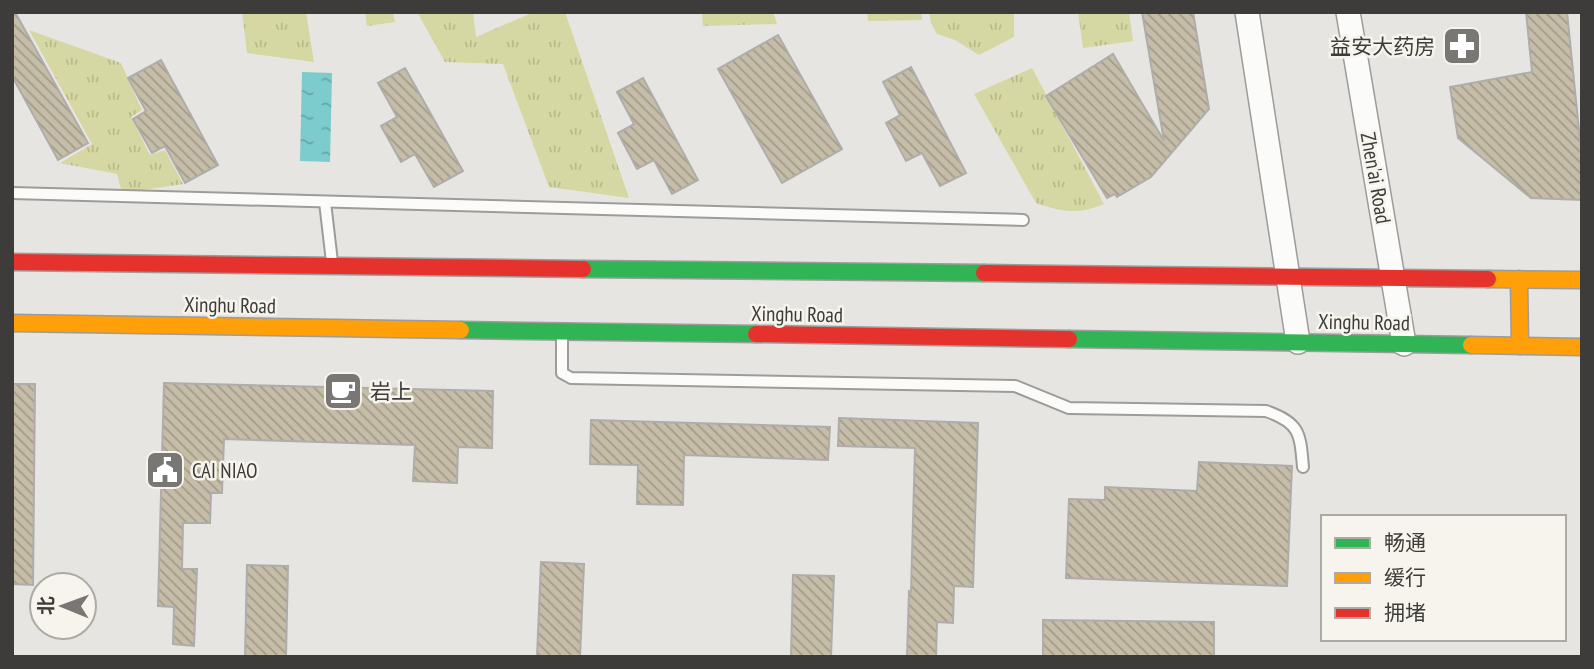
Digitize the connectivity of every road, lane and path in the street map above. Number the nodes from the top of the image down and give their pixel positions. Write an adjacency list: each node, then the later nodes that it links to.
1 (1247, 12): 8 (street)
2 (1348, 12): 9 (street, Zhen'ai Road)
3 (12, 193): 4 (lane)
4 (325, 202): 5 (lane); 7 (lane)
5 (1023, 220)
6 (12, 262): 7 (street, Xinghu Road)
7 (332, 266): 8 (street, Xinghu Road)
8 (1288, 277): 9 (street, Xinghu Road); 14 (street)
9 (1393, 278): 10 (street, Xinghu Road); 15 (street, Zhen'ai Road)
10 (1519, 279): 11 (street, Xinghu Road); 16 (street)
11 (1582, 280)
12 (12, 323): 13 (street, Xinghu Road)
13 (562, 331): 14 (street, Xinghu Road); 18 (lane)
14 (1298, 342): 15 (street, Xinghu Road)
15 (1404, 344): 16 (street, Xinghu Road)
16 (1520, 346): 17 (street, Xinghu Road)
17 (1582, 346)
18 (1303, 467)

